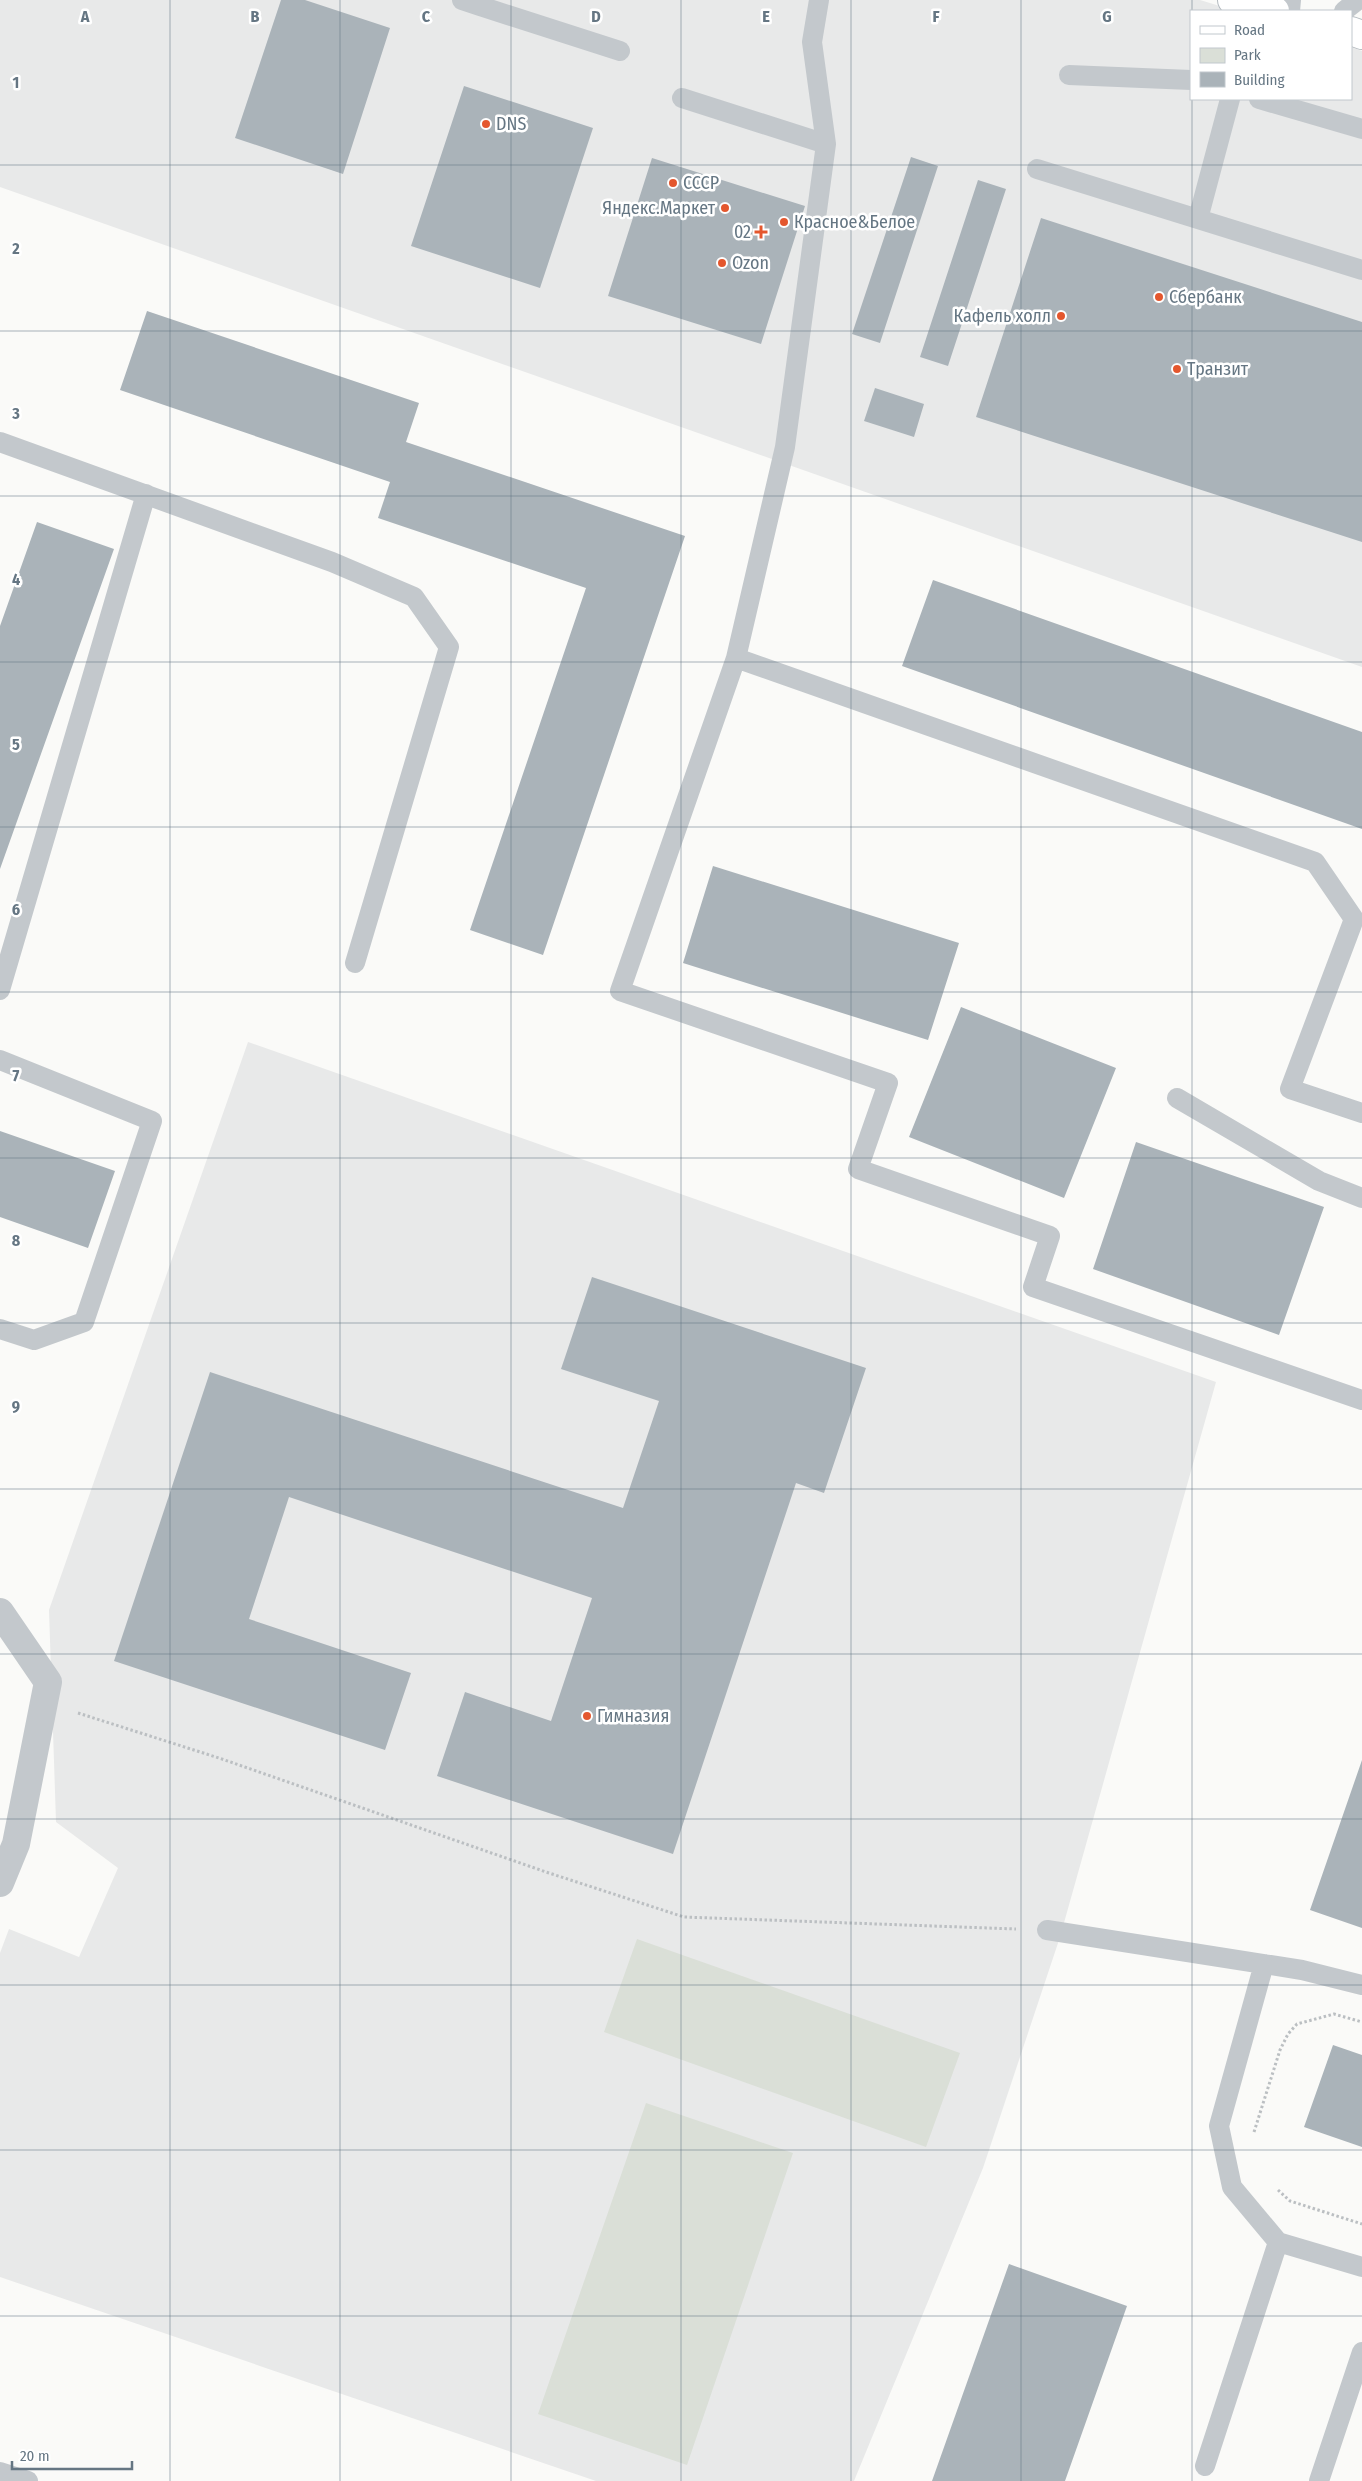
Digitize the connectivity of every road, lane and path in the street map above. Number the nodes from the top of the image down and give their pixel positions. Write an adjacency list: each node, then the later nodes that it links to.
1 (819, 0): 12 (lane)
2 (1358, 0): 4 (lane)
3 (475, 2): 5 (lane)
4 (1345, 10)
5 (620, 51)
6 (1069, 75): 7 (lane)
7 (1190, 80)
8 (682, 98): 12 (lane)
9 (1230, 100): 14 (lane)
10 (1261, 100): 11 (lane)
11 (1362, 129)
12 (826, 144): 18 (lane)
13 (1037, 170): 14 (lane)
14 (1198, 219): 15 (lane)
15 (1362, 270)
16 (0, 442): 17 (lane)
17 (146, 494): 19 (lane); 20 (lane)
18 (736, 658): 23 (lane); 26 (lane)
19 (355, 963)
20 (0, 990)
21 (0, 1060): 25 (lane)
22 (1177, 1098): 24 (lane)
23 (1362, 1113)
24 (1362, 1198)
25 (0, 1329)
26 (1362, 1400)
27 (0, 1612): 28 (street)
28 (44, 1703): 29 (street); 30 (path)
29 (0, 1883)
30 (1047, 1930): 31 (lane)
31 (1264, 1964): 32 (lane); 37 (lane)
32 (1362, 1985)
33 (1362, 2022): 34 (path)
34 (1252, 2137)
35 (1271, 2184): 36 (path)
36 (1362, 2224)
37 (1278, 2242): 38 (lane); 40 (lane)
38 (1362, 2267)
39 (1362, 2352): 43 (lane)
40 (1206, 2466)
41 (0, 2472): 42 (lane)
42 (28, 2481)
43 (1319, 2481)

